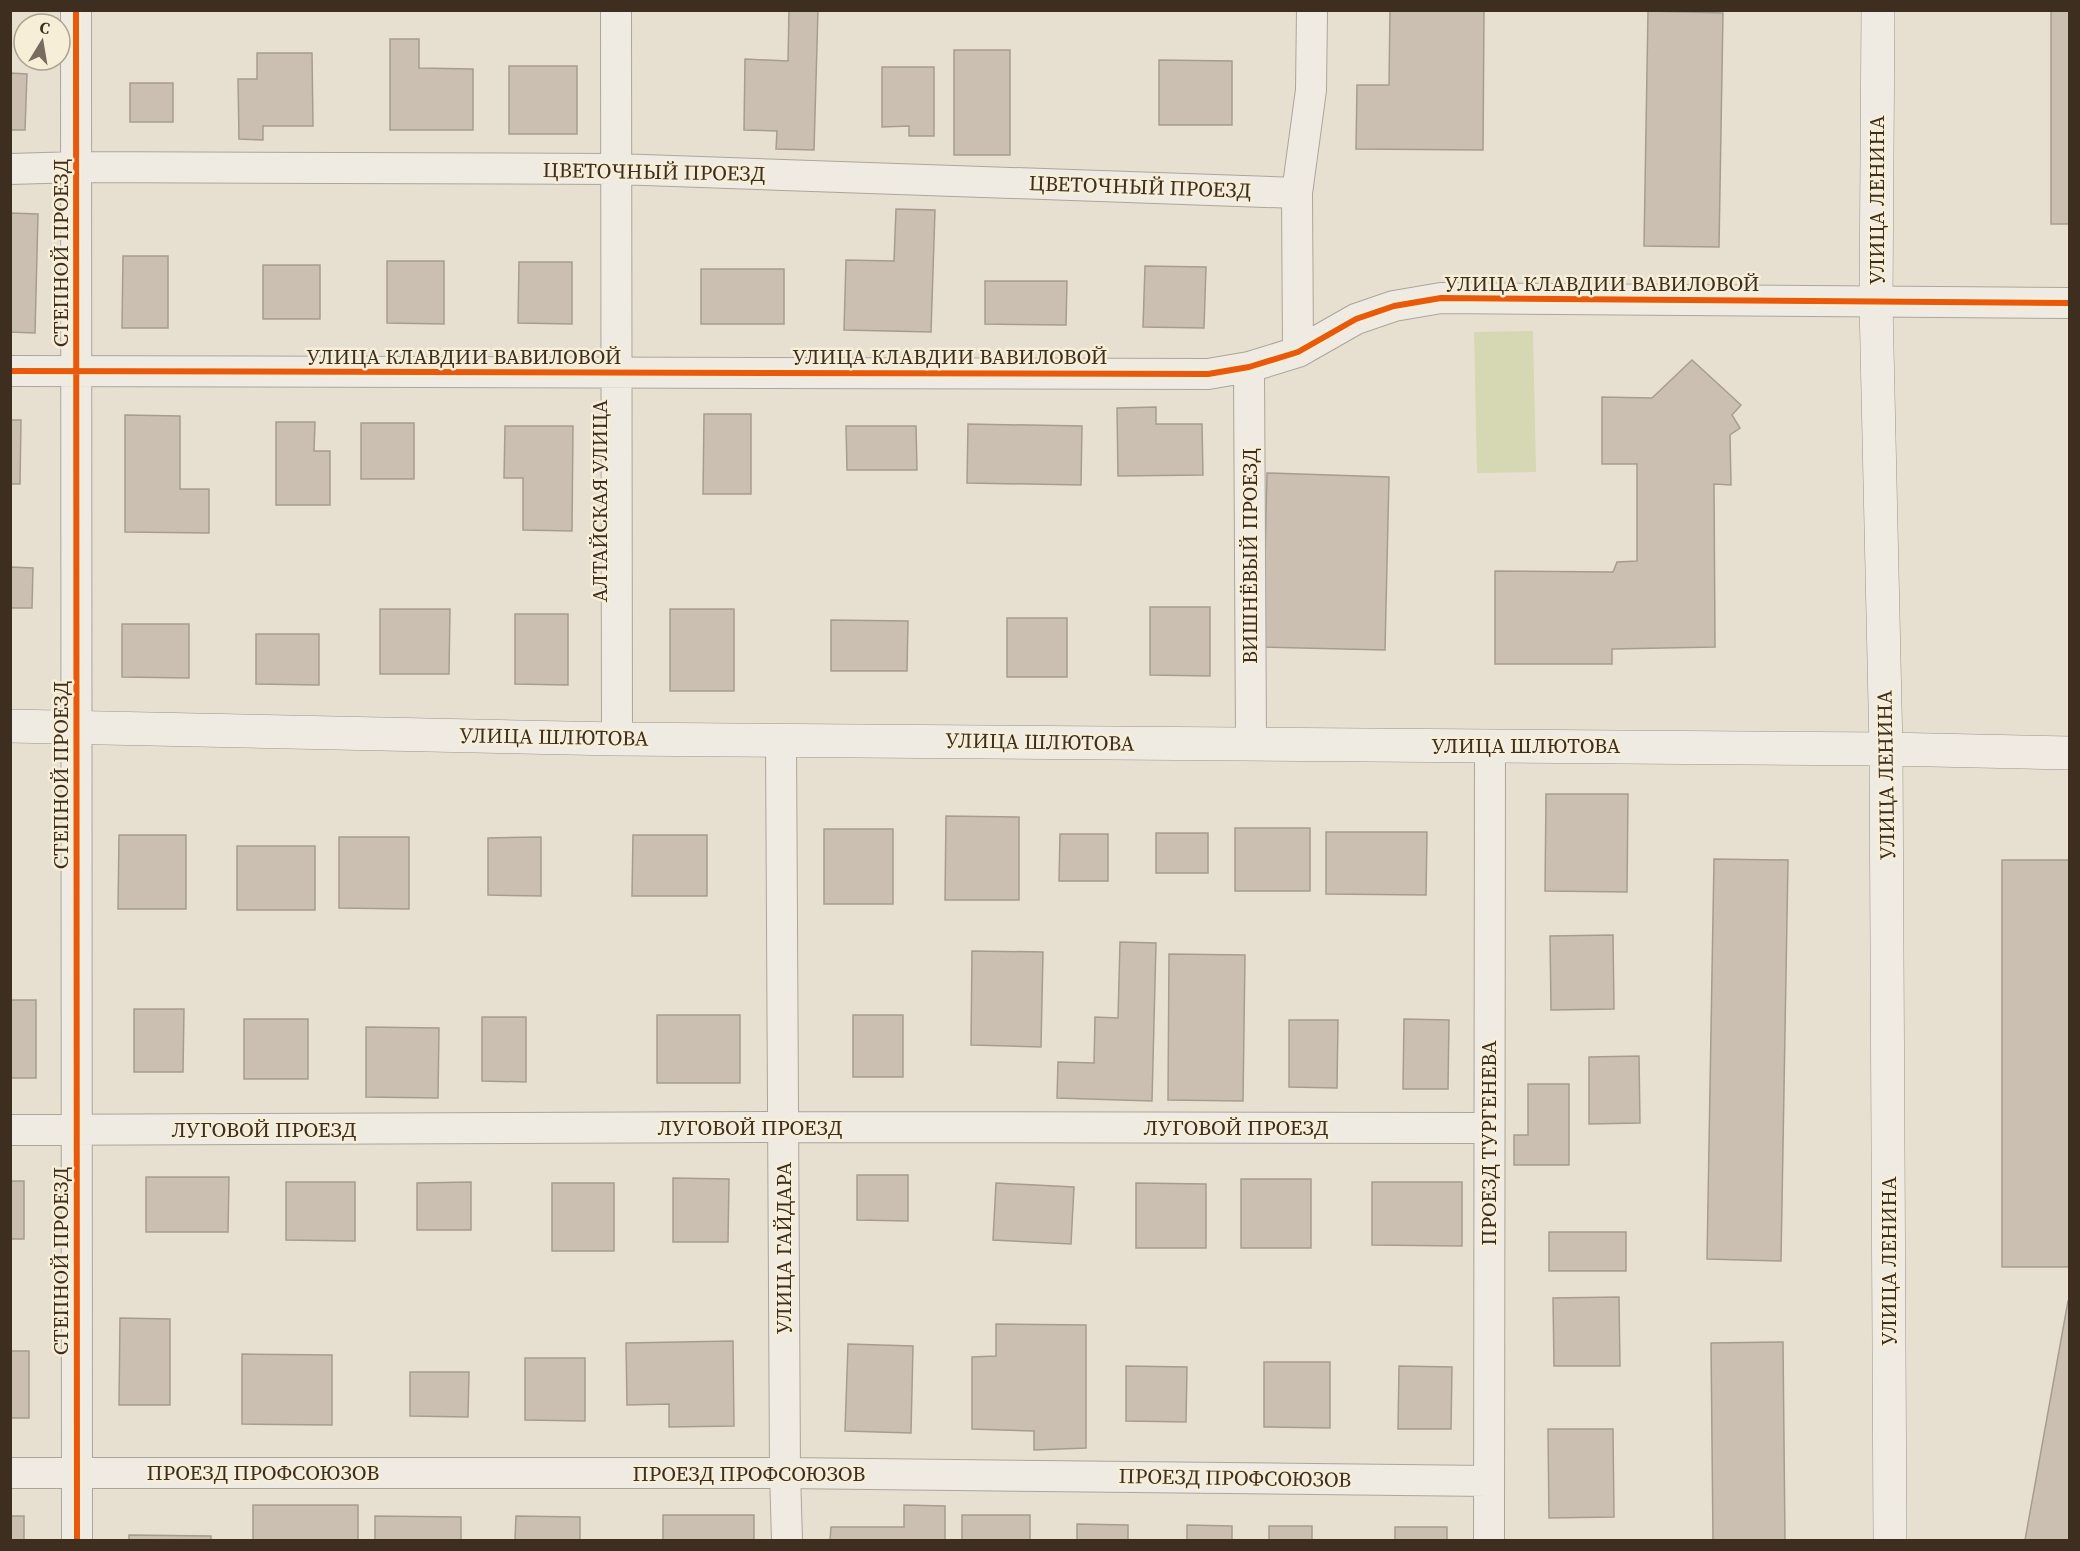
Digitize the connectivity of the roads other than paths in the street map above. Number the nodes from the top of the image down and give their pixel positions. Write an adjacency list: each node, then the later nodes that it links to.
1 (76, 10): 5 (street, СТЕПНОЙ ПРОЕЗД)
2 (616, 10): 7 (street, АЛТАЙСКАЯ УЛИЦА)
3 (1311, 10): 8 (street)
4 (1878, 10): 9 (main road, УЛИЦА ЛЕНИНА)
5 (78, 167): 6 (street, ЦВЕТОЧНЫЙ ПРОЕЗД); 7 (street, ЦВЕТОЧНЫЙ ПРОЕЗД); 14 (street, СТЕПНОЙ ПРОЕЗД)
6 (10, 169)
7 (616, 169): 8 (street, ЦВЕТОЧНЫЙ ПРОЕЗД); 15 (street, АЛТАЙСКАЯ УЛИЦА)
8 (1297, 193): 11 (street)
9 (1876, 303): 10 (street, УЛИЦА КЛАВДИИ ВАВИЛОВОЙ); 11 (street, УЛИЦА КЛАВДИИ ВАВИЛОВОЙ); 22 (main road, УЛИЦА ЛЕНИНА)
10 (2070, 303)
11 (1298, 351): 12 (street, УЛИЦА КЛАВДИИ ВАВИЛОВОЙ)
12 (1249, 367): 15 (street, УЛИЦА КЛАВДИИ ВАВИЛОВОЙ); 20 (street, ВИШНЁВЫЙ ПРОЕЗД)
13 (10, 371): 14 (street, УЛИЦА КЛАВДИИ ВАВИЛОВОЙ)
14 (78, 372): 15 (street, УЛИЦА КЛАВДИИ ВАВИЛОВОЙ); 17 (street, СТЕПНОЙ ПРОЕЗД)
15 (616, 374): 18 (street, АЛТАЙСКАЯ УЛИЦА)
16 (10, 726): 17 (main road, УЛИЦА ШЛЮТОВА)
17 (78, 726): 18 (main road, УЛИЦА ШЛЮТОВА); 27 (street, СТЕПНОЙ ПРОЕЗД)
18 (617, 739): 19 (main road, УЛИЦА ШЛЮТОВА)
19 (781, 740): 20 (main road, УЛИЦА ШЛЮТОВА); 24 (street, УЛИЦА ГАЙДАРА)
20 (1251, 744): 21 (main road, УЛИЦА ШЛЮТОВА)
21 (1490, 746): 22 (main road, УЛИЦА ШЛЮТОВА); 25 (street, ПРОЕЗД ТУРГЕНЕВА)
22 (1886, 749): 23 (main road, УЛИЦА ШЛЮТОВА); 35 (main road, УЛИЦА ЛЕНИНА)
23 (2070, 753)
24 (783, 1127): 25 (street, ЛУГОВОЙ ПРОЕЗД); 27 (street, ЛУГОВОЙ ПРОЕЗД); 30 (street, УЛИЦА ГАЙДАРА)
25 (1489, 1128): 31 (street, ПРОЕЗД ТУРГЕНЕВА)
26 (10, 1130): 27 (street, ЛУГОВОЙ ПРОЕЗД)
27 (77, 1130): 29 (street, СТЕПНОЙ ПРОЕЗД)
28 (10, 1473): 29 (street, ПРОЕЗД ПРОФСОЮЗОВ)
29 (77, 1473): 30 (street, ПРОЕЗД ПРОФСОЮЗОВ); 32 (street, СТЕПНОЙ ПРОЕЗД)
30 (785, 1473): 31 (street, ПРОЕЗД ПРОФСОЮЗОВ); 33 (street, УЛИЦА ГАЙДАРА)
31 (1488, 1481): 34 (street, ПРОЕЗД ТУРГЕНЕВА)
32 (77, 1540)
33 (787, 1540)
34 (1489, 1540)
35 (1890, 1540)

